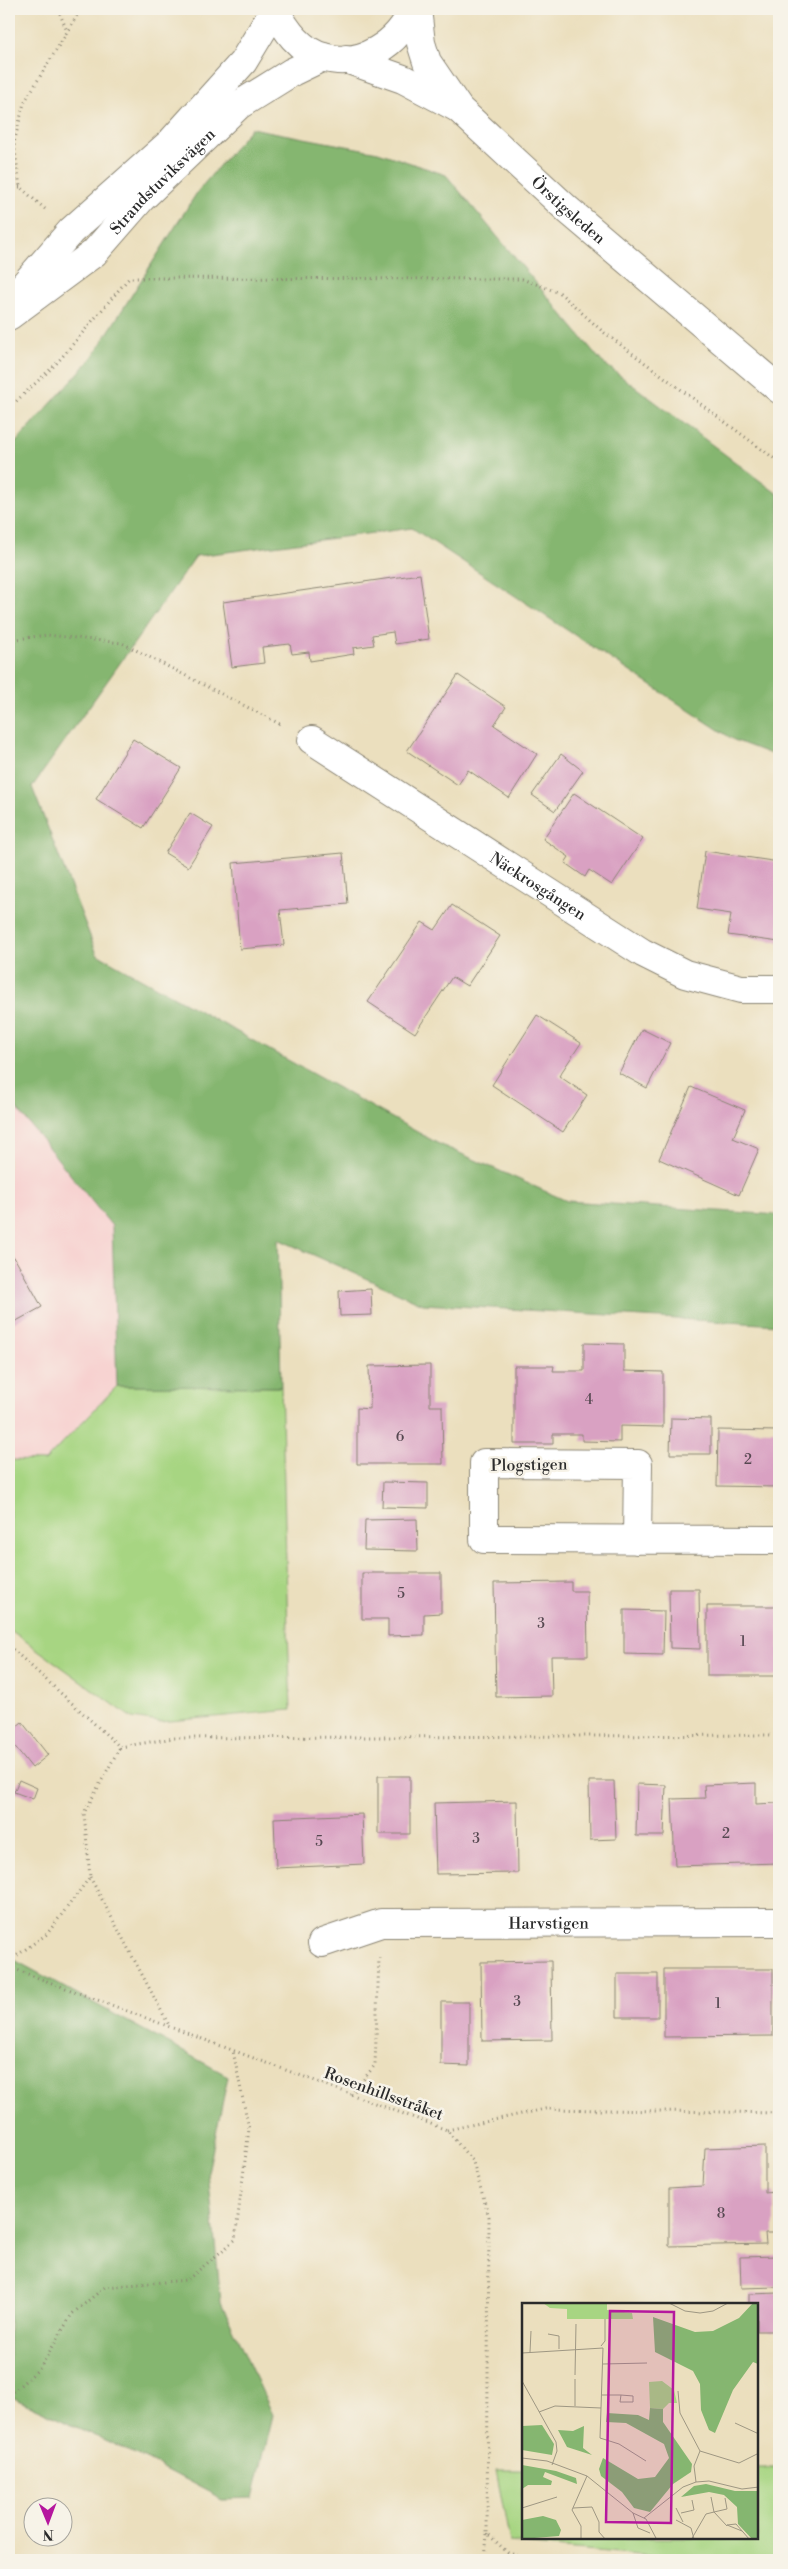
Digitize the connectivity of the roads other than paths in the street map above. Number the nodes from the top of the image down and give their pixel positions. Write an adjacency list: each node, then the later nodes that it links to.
1 (275, 9): 4 (street, Örstigsleden); 6 (street, Strandstuviksvägen)
2 (413, 9): 4 (street, Strandstuviksvägen)
3 (417, 9): 5 (street, Örstigsleden)
4 (334, 58): 5 (street, Örstigsleden); 8 (street, Strandstuviksvägen)
5 (459, 109): 7 (street, Örstigsleden)
6 (9, 303)
7 (682, 307): 9 (street, Örstigsleden); 10 (street, Örstigsleden)
8 (9, 316)
9 (779, 364)
10 (779, 389)
11 (312, 740): 12 (street, Näckrosgången)
12 (779, 989)
13 (637, 1540): 13 (street, Plogstigen); 14 (street, Plogstigen)
14 (779, 1540)
15 (779, 1922): 16 (street, Harvstigen)
16 (322, 1943)

